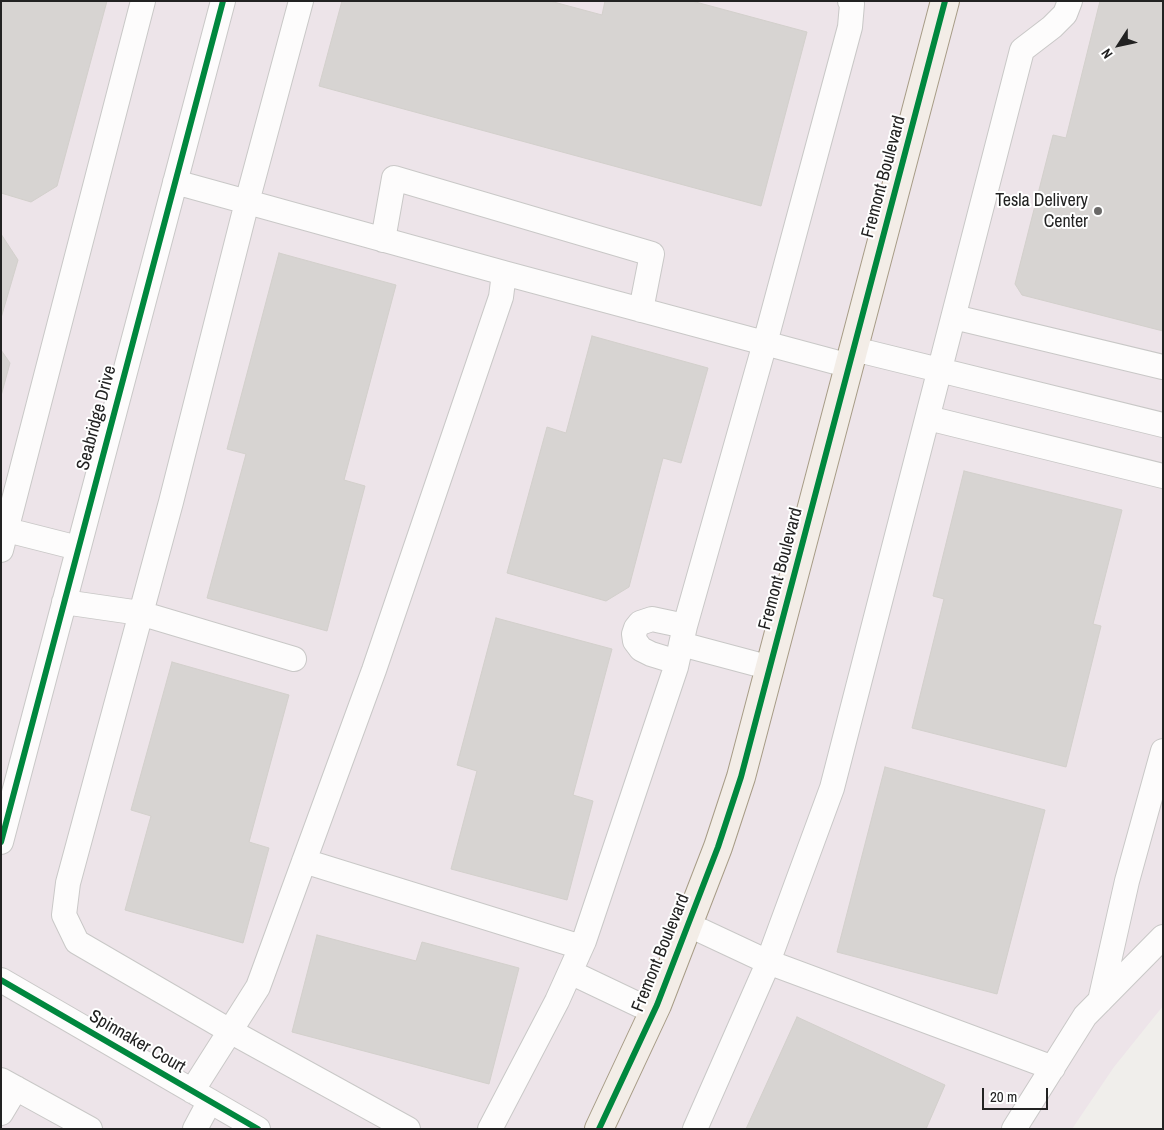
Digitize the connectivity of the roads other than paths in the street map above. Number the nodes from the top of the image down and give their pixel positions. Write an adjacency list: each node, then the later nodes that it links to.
1 (143, 1): 20 (street)
2 (223, 1): 7 (street, Seabridge Drive)
3 (301, 1): 8 (street)
4 (850, 1): 13 (street)
5 (1070, 1): 12 (street)
6 (938, 8): 14 (main road, Fremont Boulevard)
7 (176, 182): 8 (street); 21 (street, Seabridge Drive)
8 (247, 202): 9 (street); 23 (street)
9 (384, 240): 10 (street); 11 (street)
10 (504, 274): 11 (street); 29 (street)
11 (641, 310): 13 (street)
12 (954, 317): 15 (street); 16 (street)
13 (764, 343): 14 (street); 24 (street)
14 (852, 357): 16 (street); 26 (main road, Fremont Boulevard)
15 (1163, 367)
16 (940, 369): 17 (street); 18 (street)
17 (928, 418): 19 (street); 33 (street)
18 (1163, 425)
19 (1163, 476)
20 (4, 540): 21 (street)
21 (78, 548): 22 (street, Seabridge Drive)
22 (64, 602): 23 (street); 28 (street, Seabridge Drive)
23 (140, 613): 25 (street); 38 (street)
24 (681, 644): 26 (street); 32 (street)
25 (294, 660)
26 (771, 668): 30 (main road, Fremont Boulevard)
27 (1163, 751): 36 (street)
28 (1, 842)
29 (304, 861): 32 (street); 38 (street)
30 (689, 926): 33 (street); 37 (main road, Fremont Boulevard)
31 (1163, 937): 36 (street)
32 (581, 948): 34 (street)
33 (768, 962): 39 (street); 49 (street)
34 (570, 972): 37 (street); 47 (street)
35 (1, 980): 41 (street, Spinnaker Court)
36 (1100, 1001): 39 (street)
37 (654, 1012): 48 (main road, Fremont Boulevard)
38 (230, 1031): 41 (street); 46 (street)
39 (1053, 1068): 50 (street)
40 (9, 1084): 42 (street); 43 (street)
41 (201, 1096): 44 (street); 45 (street, Spinnaker Court)
42 (1, 1113)
43 (90, 1129)
44 (195, 1129)
45 (258, 1129)
46 (408, 1129)
47 (490, 1129)
48 (599, 1129)
49 (695, 1129)
50 (1014, 1129)

